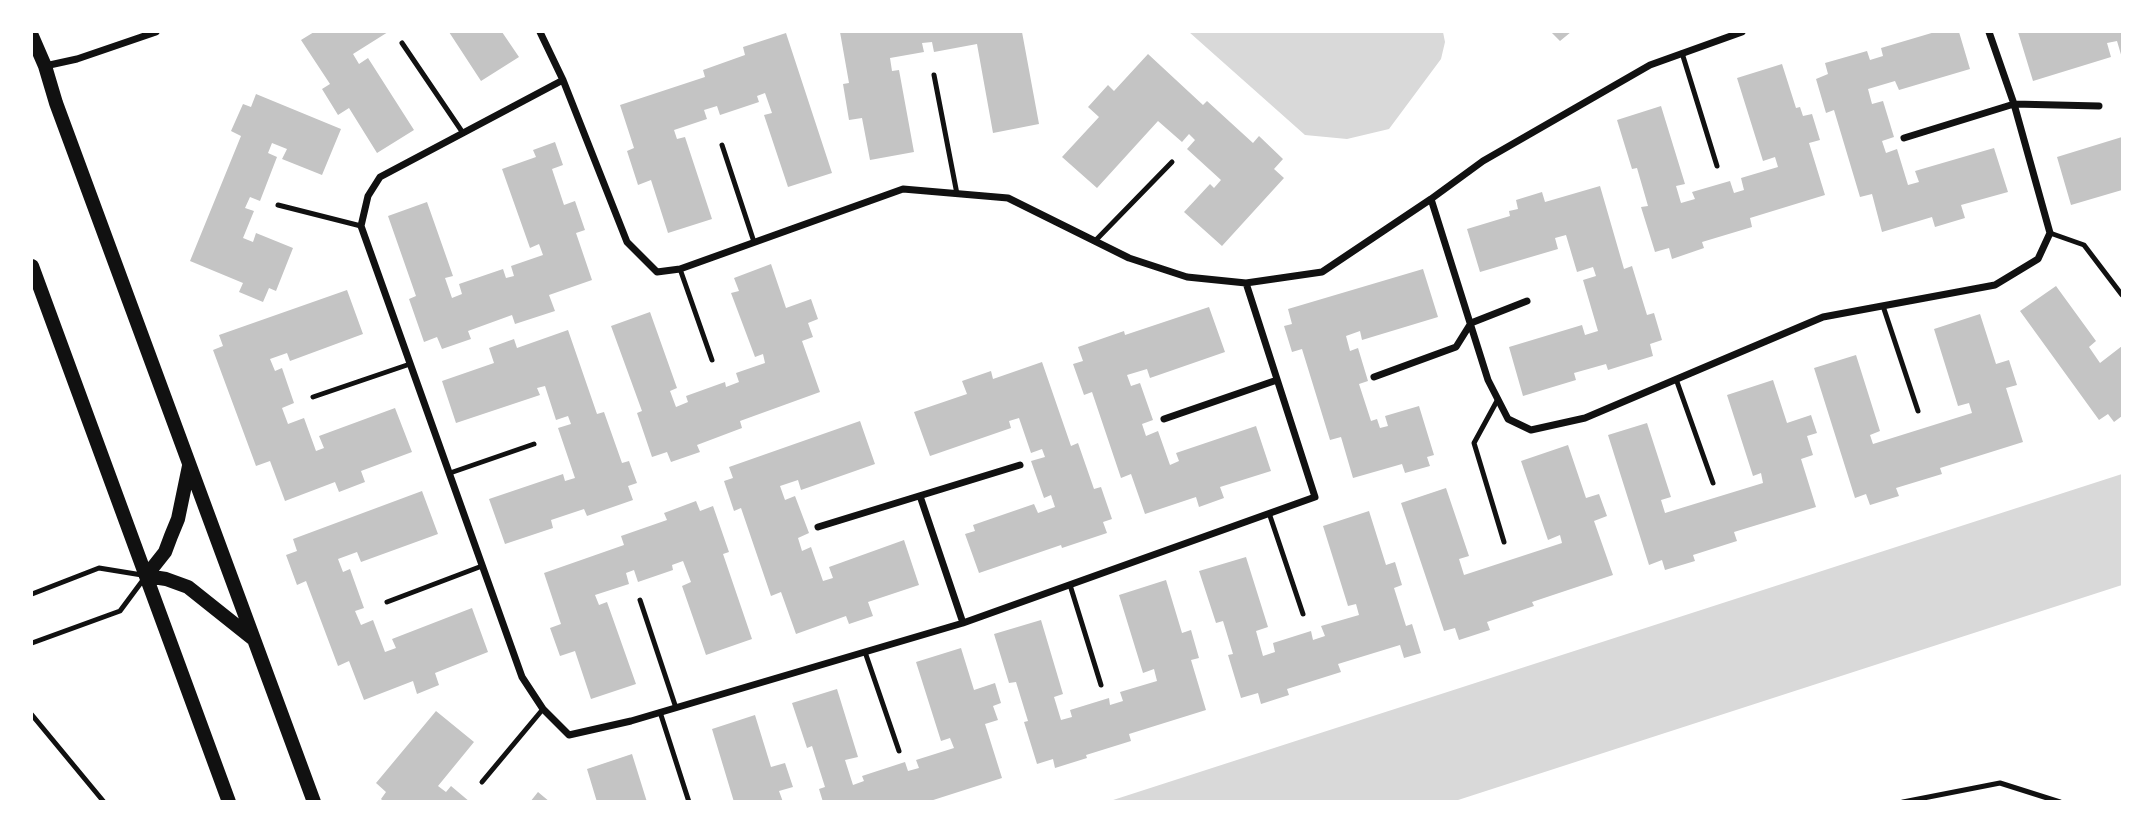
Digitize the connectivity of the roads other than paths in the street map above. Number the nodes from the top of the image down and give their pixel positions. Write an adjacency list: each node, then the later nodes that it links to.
1 (156, 32): 8 (street)
2 (540, 32): 10 (street)
3 (1742, 32): 7 (street)
4 (1989, 32): 11 (street)
5 (32, 36): 8 (main road)
6 (401, 43): 13 (lane)
7 (1682, 53): 17 (lane); 19 (street)
8 (45, 66): 43 (main road)
9 (933, 75): 18 (lane)
10 (563, 80): 13 (street); 26 (street)
11 (2014, 104): 12 (street); 14 (street); 22 (street)
12 (2099, 106)
13 (463, 134): 21 (street)
14 (1904, 138)
15 (722, 145): 24 (lane)
16 (1172, 162): 23 (lane)
17 (1717, 166)
18 (957, 194): 23 (street); 24 (street)
19 (1431, 199): 27 (street); 31 (street)
20 (278, 205): 21 (lane)
21 (361, 226): 33 (street)
22 (2050, 233): 28 (lane); 30 (street)
23 (1095, 241): 27 (street)
24 (754, 242): 26 (street)
25 (32, 266): 51 (main road)
26 (680, 269): 32 (lane)
27 (1246, 283): 36 (street)
28 (2123, 295)
29 (1527, 301): 31 (street)
30 (1883, 306): 35 (street); 39 (lane)
31 (1471, 323): 34 (street); 38 (street)
32 (712, 360)
33 (410, 364): 37 (lane); 44 (street)
34 (1374, 377)
35 (1676, 379): 38 (street); 45 (lane)
36 (1277, 380): 40 (street); 47 (street)
37 (313, 397)
38 (1498, 399): 49 (lane)
39 (1918, 411)
40 (1164, 419)
41 (534, 444): 44 (lane)
42 (1020, 465): 46 (street)
43 (189, 466): 51 (main road); 58 (main road)
44 (450, 473): 50 (street)
45 (1713, 483)
46 (920, 496): 48 (street); 57 (street)
47 (1269, 513): 52 (street); 56 (lane)
48 (818, 527)
49 (1504, 542)
50 (482, 566): 55 (lane); 63 (street)
51 (146, 576): 53 (lane); 58 (main road); 59 (lane); 69 (main road)
52 (1070, 585): 57 (street); 61 (lane)
53 (32, 592)
54 (640, 600): 62 (lane)
55 (387, 602)
56 (1303, 614)
57 (963, 623): 60 (street)
58 (254, 639): 70 (main road)
59 (32, 643)
60 (865, 652): 62 (street); 66 (lane)
61 (1101, 685)
62 (676, 708): 64 (street)
63 (543, 709): 64 (street); 67 (lane)
64 (660, 712): 71 (lane)
65 (32, 715): 68 (lane)
66 (899, 751)
67 (482, 782)
68 (104, 802)
69 (229, 802)
70 (314, 802)
71 (689, 802)
72 (1903, 802): 73 (lane)
73 (2060, 802)

